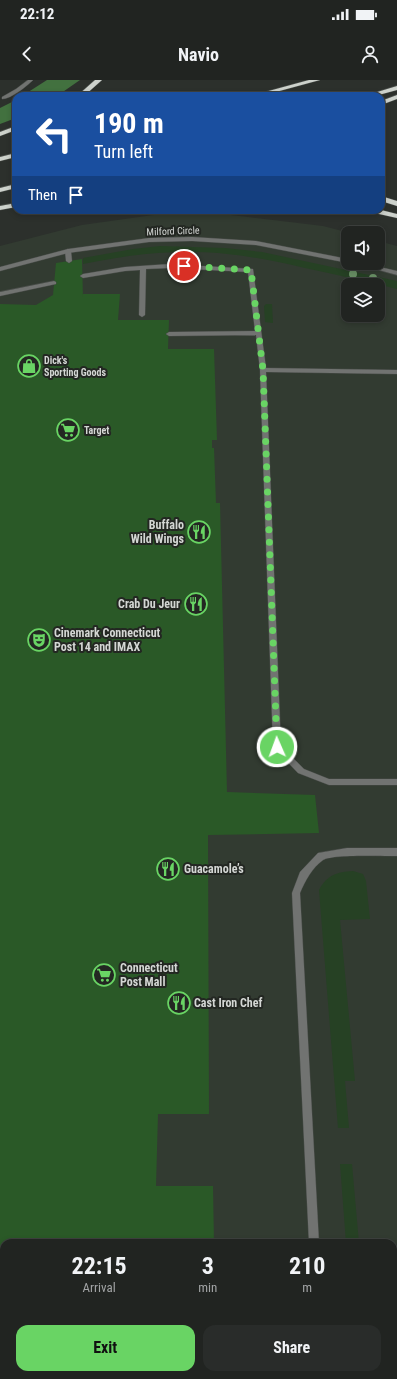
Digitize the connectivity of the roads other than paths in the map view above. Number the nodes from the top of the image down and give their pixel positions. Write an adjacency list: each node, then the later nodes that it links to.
1 (31, 80): 9 (street)
2 (99, 80): 5 (highway)
3 (317, 80): 6 (highway)
4 (397, 88): 7 (highway)
5 (85, 92)
6 (269, 92)
7 (382, 92)
8 (397, 97): 10 (highway)
9 (2, 98)
10 (385, 102)
11 (12, 130): 12 (highway)
12 (0, 134)
13 (12, 156): 14 (highway)
14 (0, 159)
15 (12, 187): 16 (highway)
16 (0, 190)
17 (385, 200): 18 (highway)
18 (397, 204)
19 (12, 206): 20 (highway)
20 (0, 208)
21 (385, 213): 22 (highway)
22 (397, 216)
23 (68, 251): 24 (street, Milford Circle); 25 (street); 27 (street, Milford Circle)
24 (341, 260)
25 (69, 261)
26 (143, 268): 30 (street); 33 (street); 34 (street)
27 (0, 270)
28 (385, 270): 29 (street)
29 (397, 273)
30 (83, 276)
31 (54, 283): 32 (street)
32 (0, 294)
33 (142, 315)
34 (259, 333): 35 (street); 36 (street)
35 (169, 334)
36 (263, 370): 37 (street); 38 (street)
37 (397, 372)
38 (397, 782)
39 (397, 852): 40 (street)
40 (314, 1239)

